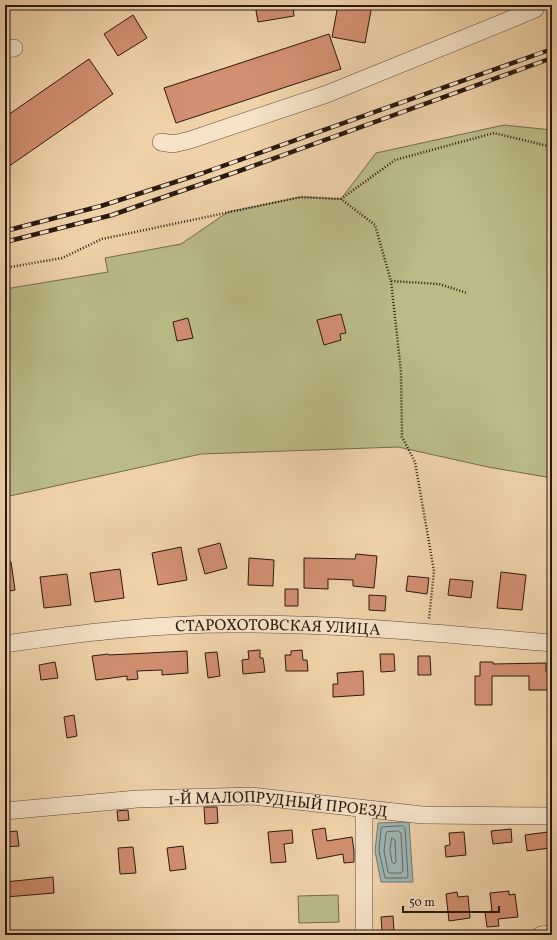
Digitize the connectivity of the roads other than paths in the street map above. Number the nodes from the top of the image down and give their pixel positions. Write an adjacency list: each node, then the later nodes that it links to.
1 (537, 5): 2 (street)
2 (161, 142)
3 (552, 643): 4 (street, СТАРОХОТОВСКАЯ УЛИЦА)
4 (5, 644)
5 (364, 809): 6 (street, 1-Й МАЛОПРУДНЫЙ ПРОЕЗД); 7 (street, 1-Й МАЛОПРУДНЫЙ ПРОЕЗД); 9 (street)
6 (5, 811)
7 (552, 816)
8 (552, 934): 10 (street)
9 (364, 935)
10 (541, 935)

